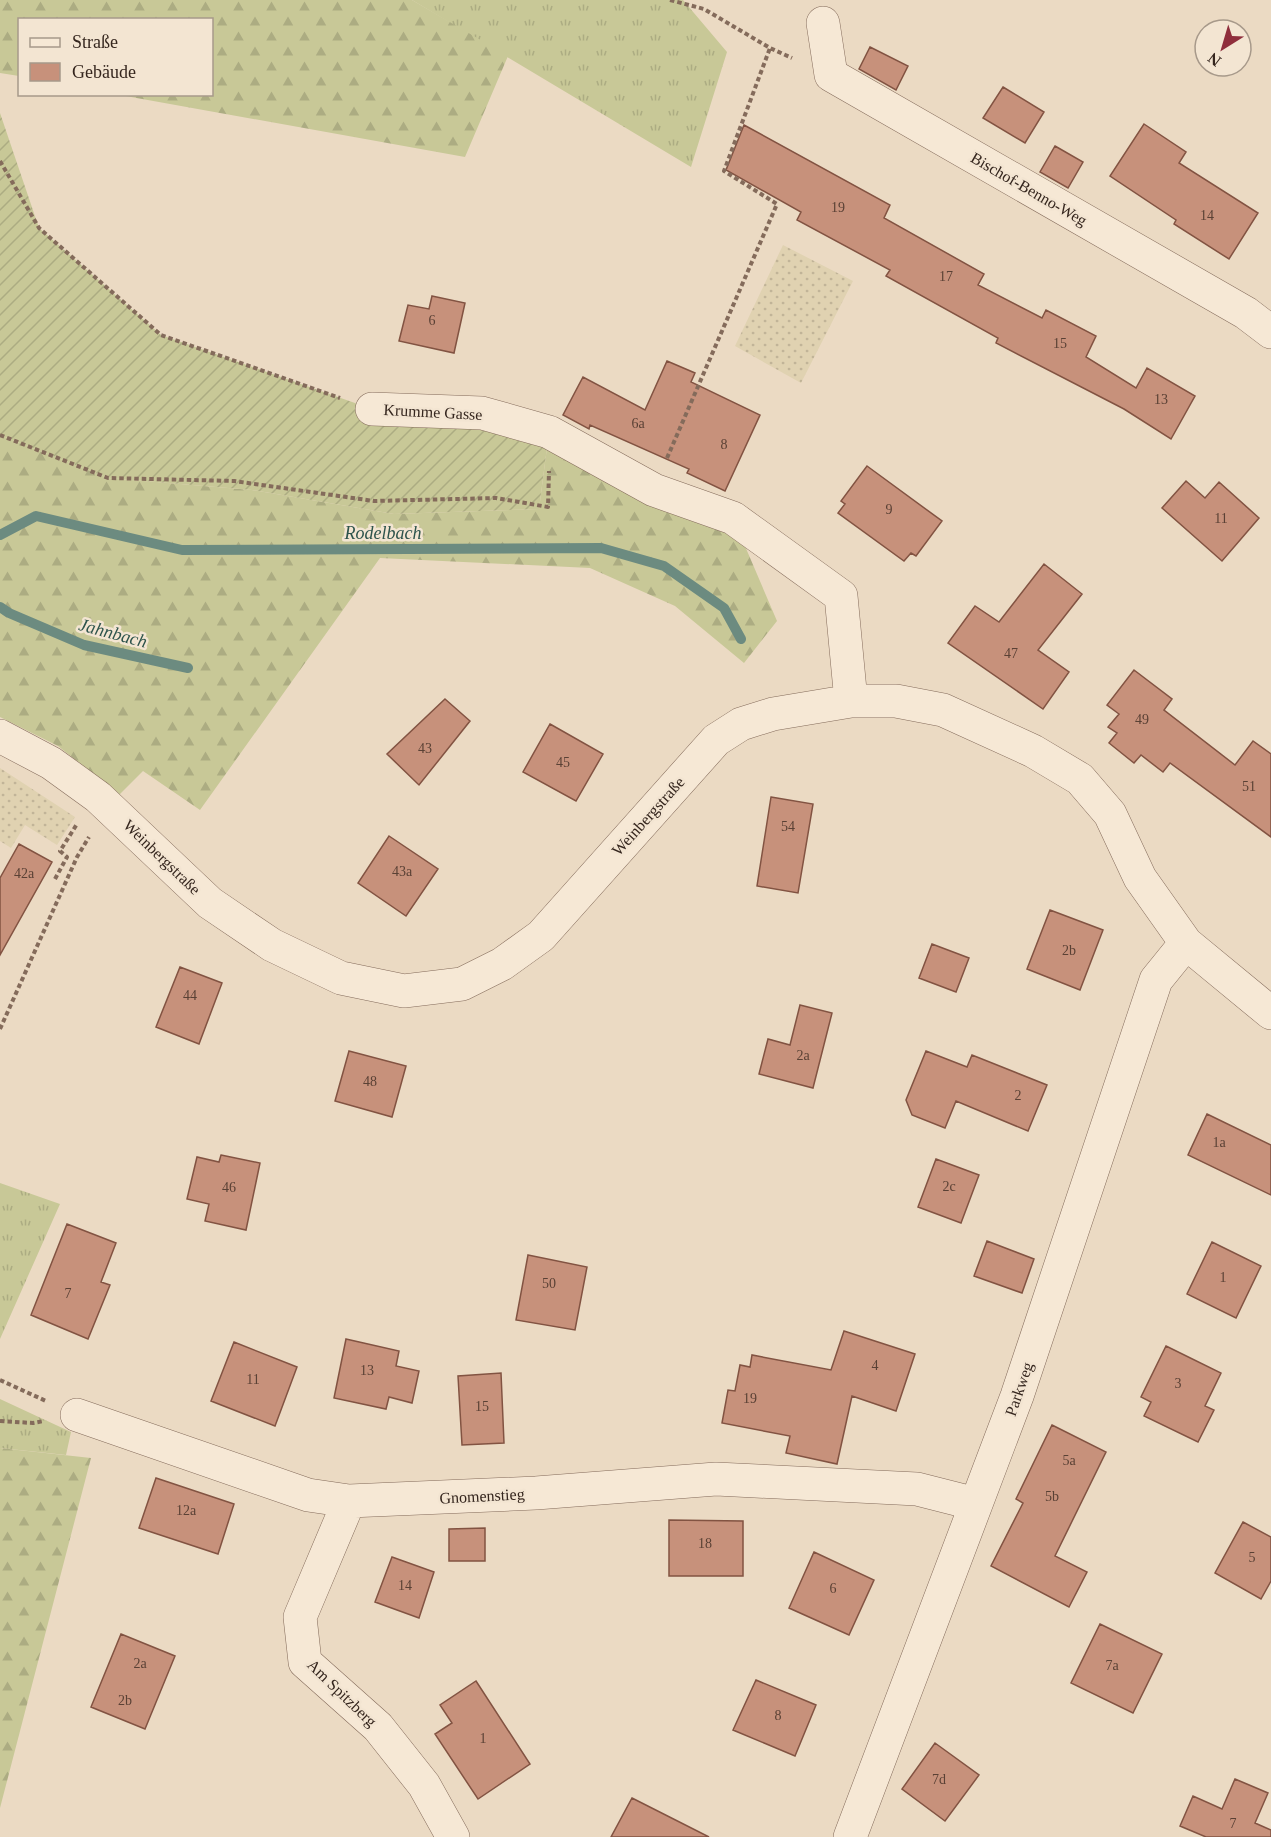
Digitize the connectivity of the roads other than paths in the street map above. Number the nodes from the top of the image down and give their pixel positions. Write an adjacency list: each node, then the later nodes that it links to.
1 (823, 23): 2 (street, Bischof-Benno-Weg)
2 (1271, 332)
3 (372, 409): 4 (street, Krumme Gasse)
4 (850, 701): 5 (street, Weinbergstraße); 6 (street, Weinbergstraße)
5 (0, 736)
6 (1186, 943): 7 (street, Weinbergstraße); 10 (street, Parkweg)
7 (1271, 1013)
8 (77, 1415): 9 (street, Gnomenstieg)
9 (349, 1501): 10 (street, Gnomenstieg); 11 (street, Am Spitzberg)
10 (976, 1504): 12 (street, Parkweg)
11 (453, 1837)
12 (850, 1837)

